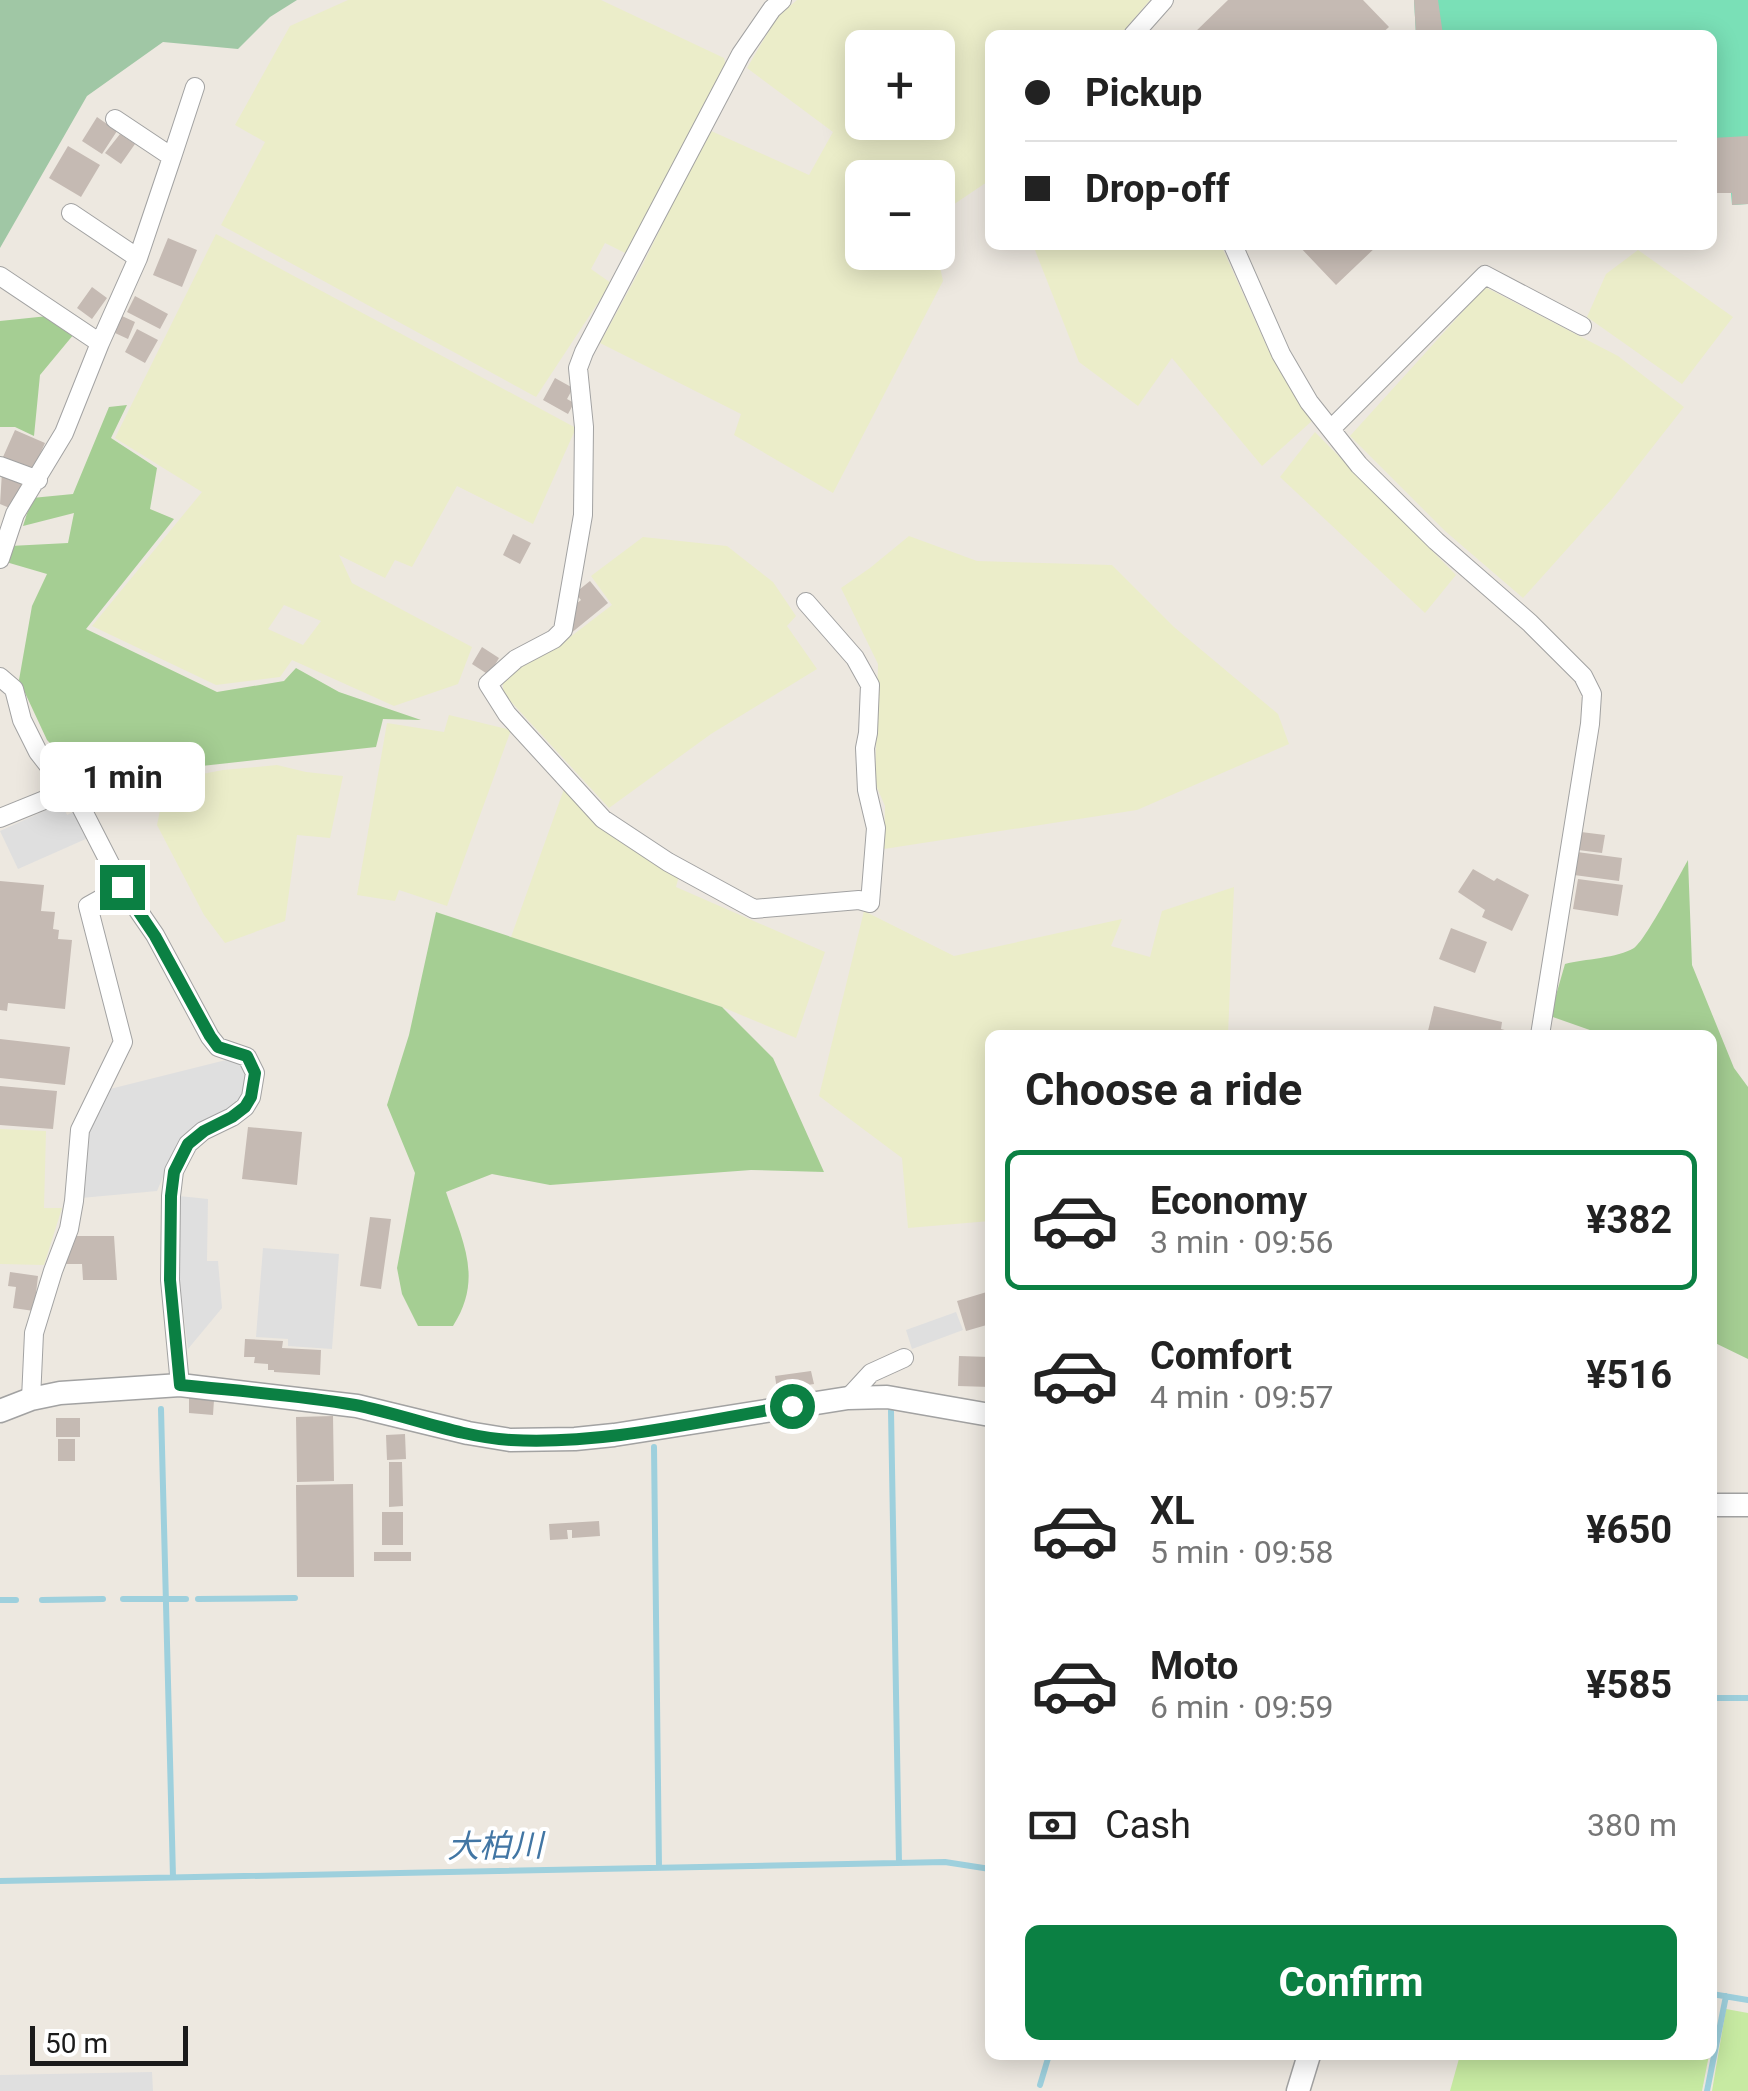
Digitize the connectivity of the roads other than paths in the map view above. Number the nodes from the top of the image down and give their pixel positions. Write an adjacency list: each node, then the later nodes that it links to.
1 (782, 0): 17 (street)
2 (1164, 0): 3 (street)
3 (1137, 30)
4 (195, 87): 6 (street)
5 (115, 119): 6 (street)
6 (172, 157): 9 (street)
7 (71, 213): 9 (street)
8 (1235, 250): 13 (street)
9 (138, 258): 12 (street)
10 (0, 276): 12 (street)
11 (1582, 326): 13 (street)
12 (100, 343): 15 (street)
13 (1332, 429): 22 (street)
14 (0, 466): 15 (street)
15 (38, 480): 16 (street)
16 (0, 560)
17 (806, 602)
18 (0, 676): 19 (street)
19 (69, 790): 20 (street); 21 (street)
20 (0, 818)
21 (122, 887): 24 (street); 26 (street)
22 (1541, 1030)
23 (904, 1358): 25 (street)
24 (180, 1385): 25 (street); 26 (street)
25 (848, 1398): 28 (street)
26 (31, 1399): 27 (street)
27 (0, 1412)
28 (985, 1414)
29 (1748, 1505): 30 (street)
30 (1717, 1506)
31 (1308, 2060): 32 (street)
32 (1298, 2091)

